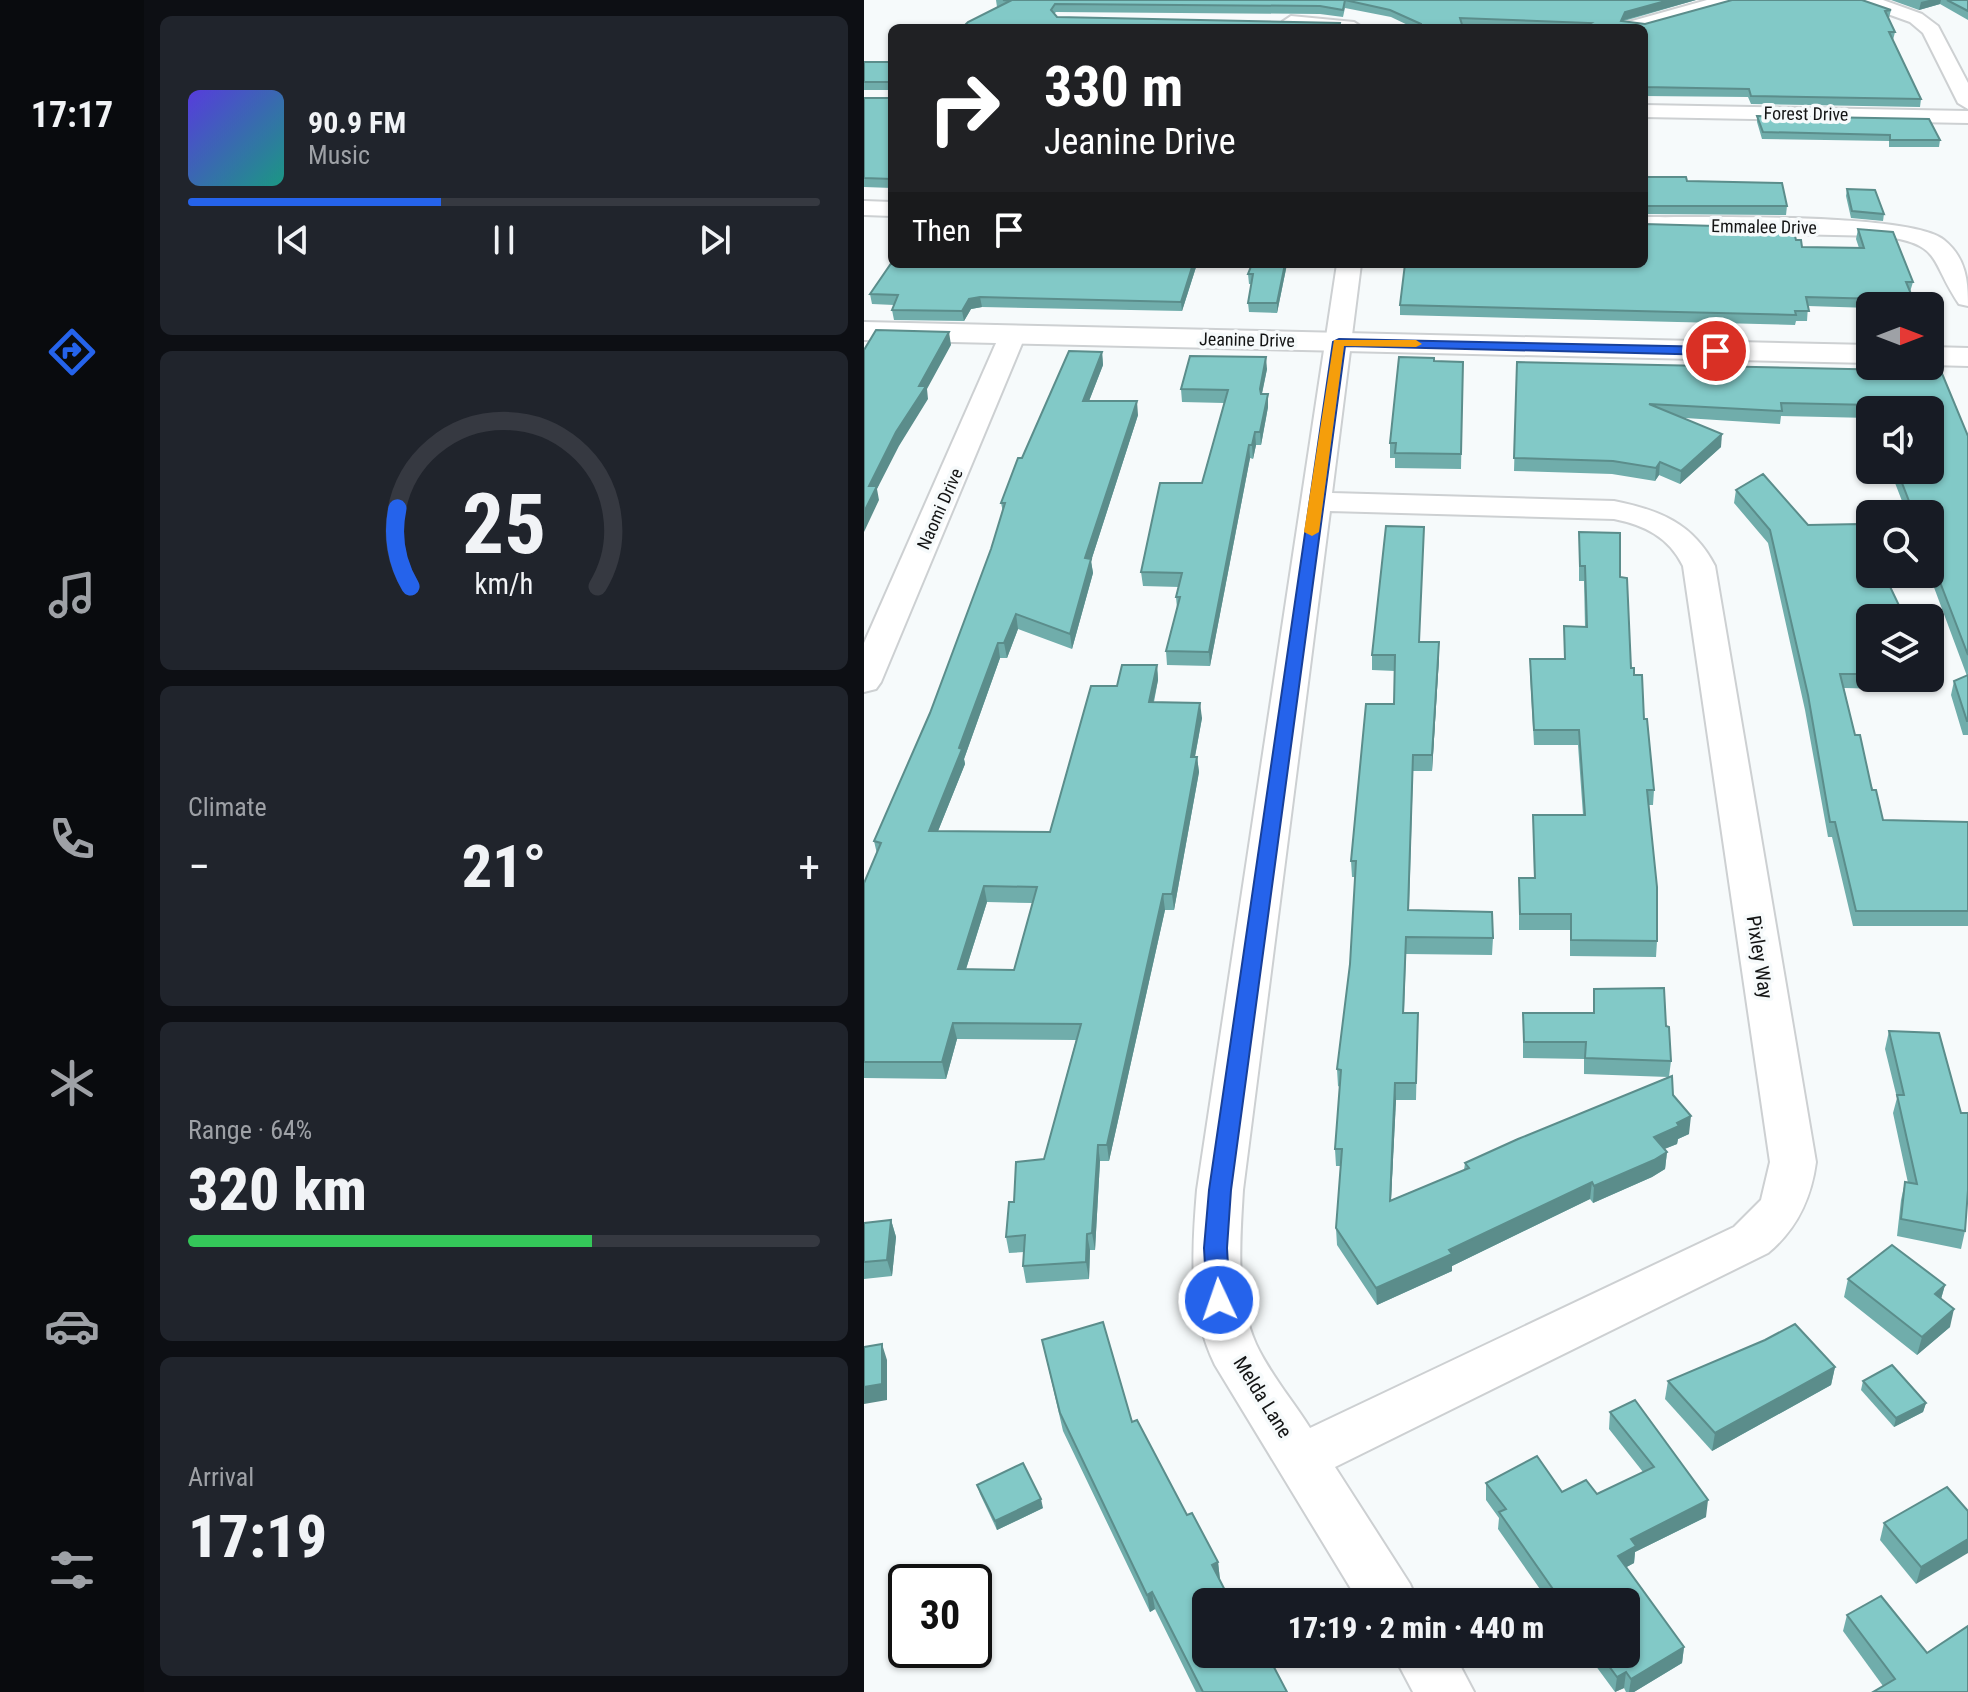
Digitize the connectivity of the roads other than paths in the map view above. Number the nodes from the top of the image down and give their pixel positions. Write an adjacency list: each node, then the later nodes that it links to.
1 (1727, 0): 5 (street)
2 (1866, 0): 6 (street)
3 (1272, 22): 4 (street)
4 (1327, 24)
5 (1643, 24)
6 (1934, 37): 7 (street); 8 (street)
7 (1957, 37)
8 (1968, 103)
9 (1648, 111): 10 (street, Forest Drive)
10 (1968, 117)
11 (864, 208): 12 (street)
12 (888, 209)
13 (1648, 224): 15 (street, Emmalee Drive)
14 (1348, 268): 18 (street, Melda Lane)
15 (1968, 299)
16 (864, 331): 17 (street, Jeanine Drive)
17 (1013, 334): 18 (street, Jeanine Drive); 23 (street, Naomi Drive)
18 (1339, 342): 19 (street, Jeanine Drive); 22 (street, Melda Lane)
19 (1856, 354)
20 (1944, 356): 21 (street)
21 (1968, 357)
22 (1316, 502): 24 (street, Melda Lane); 24 (street, Pixley Way)
23 (864, 682)
24 (1301, 1458): 25 (street, Melda Lane)
25 (1381, 1588)
26 (1430, 1668): 27 (street)
27 (1445, 1692)

